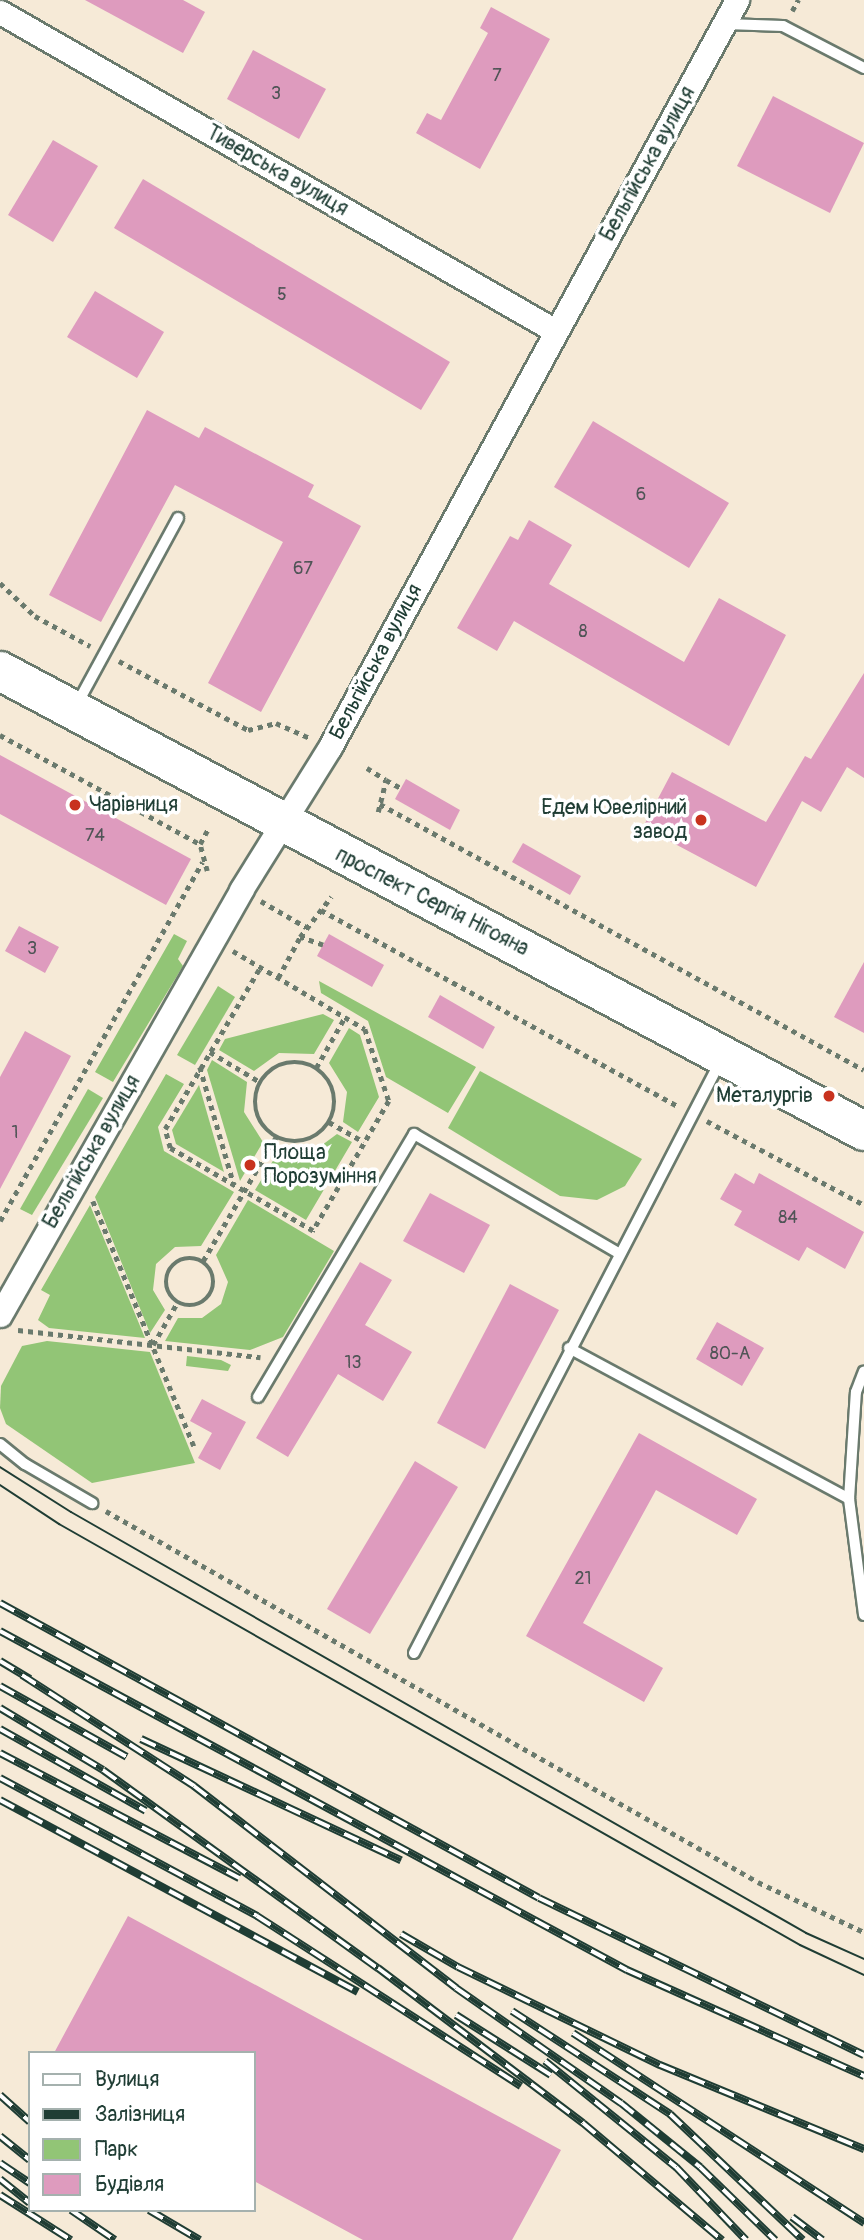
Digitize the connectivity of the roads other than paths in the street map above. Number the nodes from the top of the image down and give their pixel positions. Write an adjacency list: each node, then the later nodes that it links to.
1 (737, 0): 3 (street, Бельгійська вулиця)
2 (0, 12): 5 (street, Тиверська вулиця)
3 (726, 24): 4 (lane); 5 (street, Бельгійська вулиця)
4 (864, 68)
5 (554, 331): 9 (street, Бельгійська вулиця)
6 (178, 518): 8 (lane)
7 (0, 671): 8 (highway, проспект Сергія Нігояна)
8 (73, 712): 9 (highway, проспект Сергія Нігояна)
9 (283, 824): 10 (highway, проспект Сергія Нігояна); 13 (street, Бельгійська вулиця)
10 (724, 1053): 11 (highway, проспект Сергія Нігояна); 12 (lane)
11 (864, 1131)
12 (617, 1252): 14 (lane); 16 (lane)
13 (7, 1322)
14 (569, 1348): 18 (lane); 21 (lane)
15 (864, 1371): 18 (lane)
16 (258, 1397)
17 (0, 1444): 19 (lane)
18 (849, 1499): 20 (lane)
19 (92, 1503)
20 (864, 1615)
21 (414, 1653)

